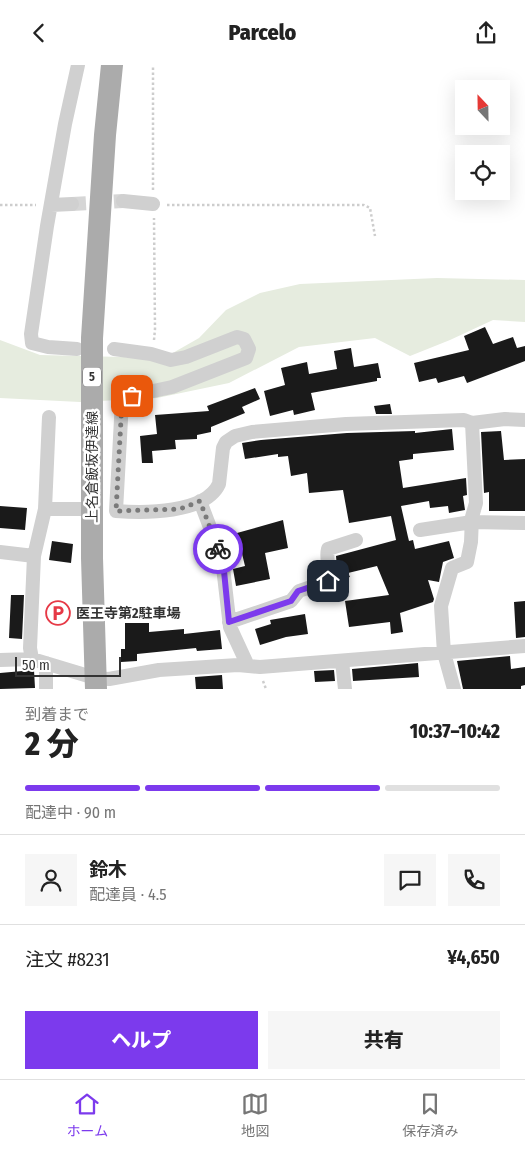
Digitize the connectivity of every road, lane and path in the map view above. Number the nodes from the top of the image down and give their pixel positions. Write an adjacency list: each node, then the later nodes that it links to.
1 (78, 65): 7 (street)
2 (112, 65): 16 (main road, 上名倉飯坂伊達線 / 5)
3 (123, 201): 5 (street)
4 (72, 203): 7 (street)
5 (153, 204): 8 (path)
6 (0, 205): 7 (path)
7 (51, 205): 9 (street)
8 (375, 236)
9 (77, 349)
10 (114, 349): 14 (street)
11 (49, 417): 15 (street)
12 (525, 420): 13 (street)
13 (472, 423): 14 (street); 17 (street)
14 (200, 501): 23 (street)
15 (45, 509): 16 (street); 22 (street)
16 (92, 509): 31 (main road, 上名倉飯坂伊達線 / 5)
17 (472, 522): 18 (street); 19 (street); 25 (street)
18 (525, 523)
19 (420, 530)
20 (356, 540): 23 (street)
21 (0, 552): 22 (street)
22 (34, 556): 26 (street)
23 (229, 622): 30 (street)
24 (525, 647): 25 (street)
25 (444, 653): 28 (street); 34 (street)
26 (32, 659): 27 (street); 29 (street)
27 (0, 660)
28 (342, 661): 30 (street); 33 (street)
29 (46, 663): 31 (street); 32 (street)
30 (248, 666): 31 (street)
31 (104, 684)
32 (46, 689)
33 (345, 689)
34 (454, 689)

